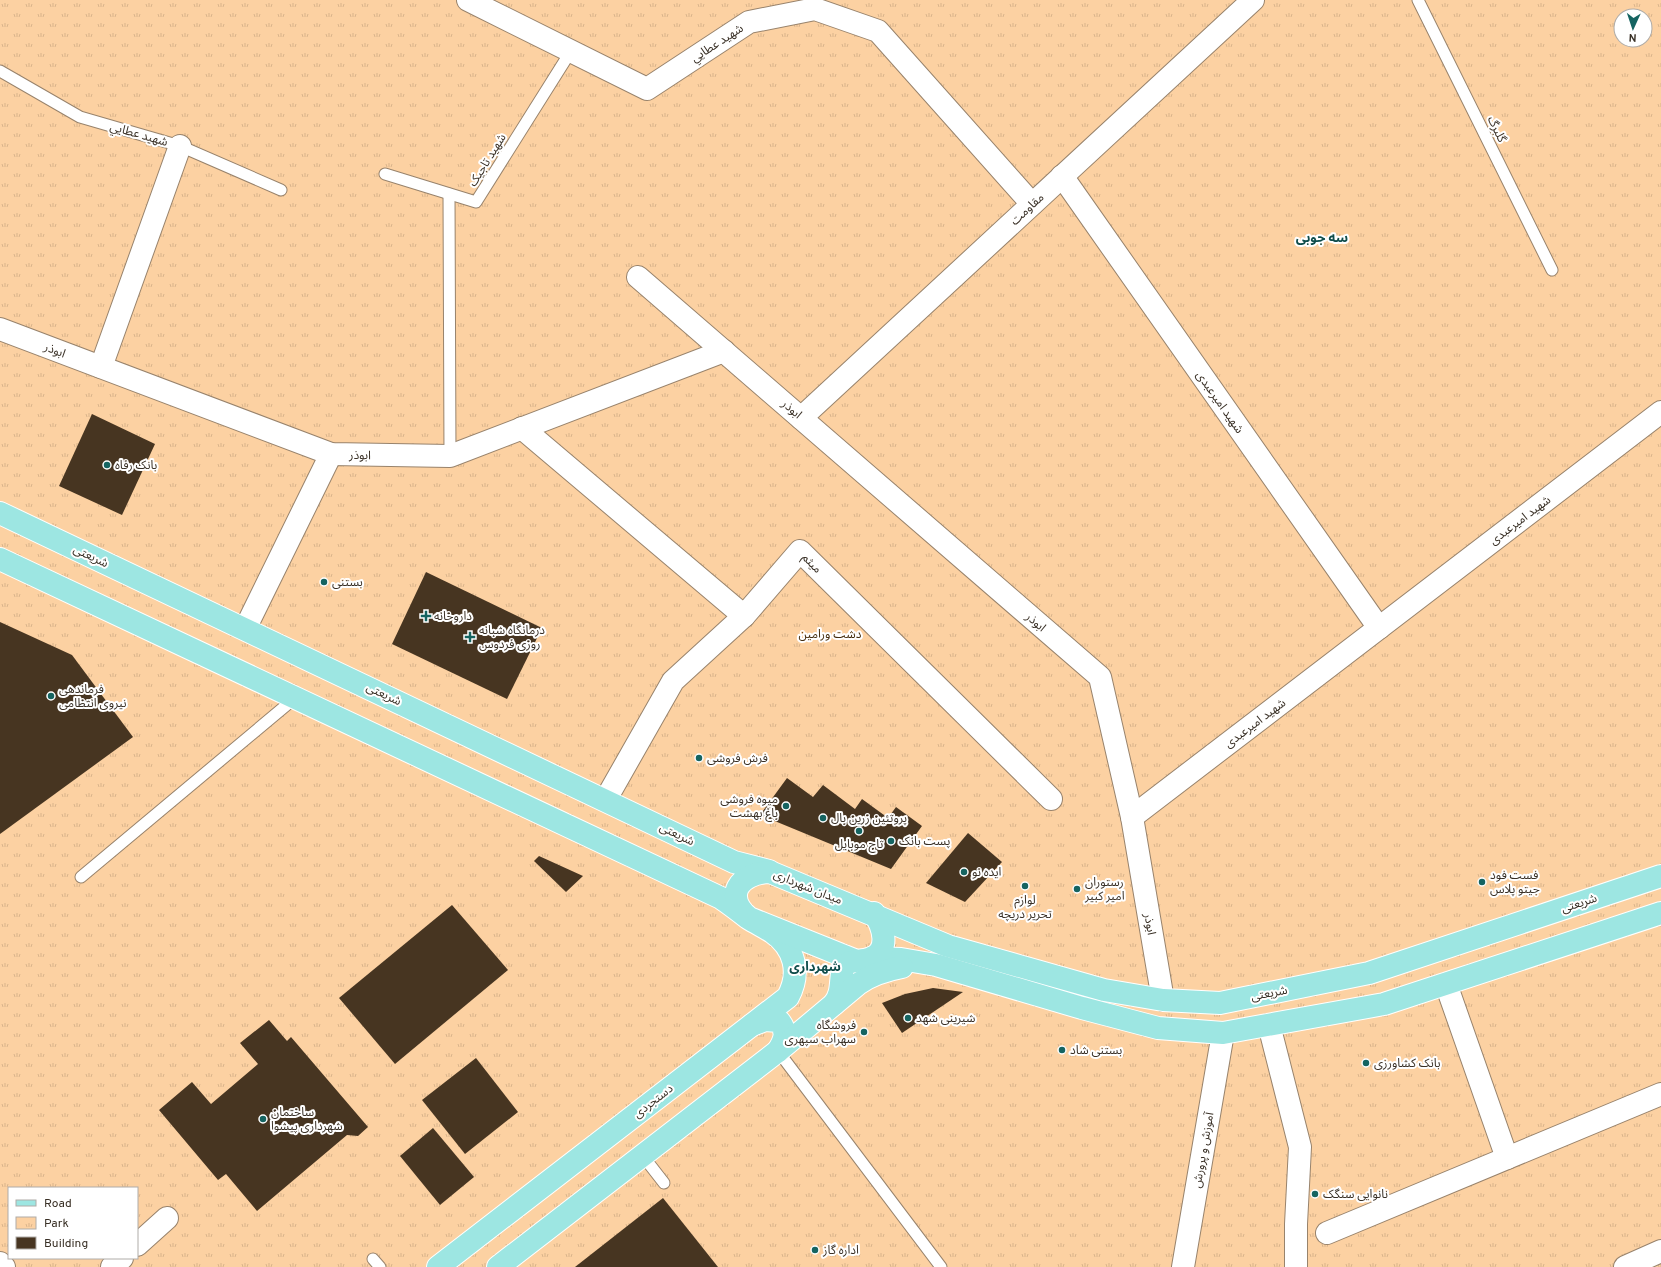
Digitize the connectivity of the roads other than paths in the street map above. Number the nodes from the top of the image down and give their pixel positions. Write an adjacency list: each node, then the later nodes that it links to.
1 (468, 0): 5 (street, شهيد عطايي)
2 (1253, 0): 9 (street, مقاومت)
3 (1418, 0): 13 (lane, گلبرگ)
4 (822, 5): 5 (street, شهيد عطايي); 12 (street, شهيد عطايي)
5 (571, 51): 11 (lane, شهید تاجیک)
6 (0, 71): 7 (lane, شهيد عطايي)
7 (180, 146): 10 (lane, شهيد عطايي); 17 (street)
8 (385, 174): 11 (lane, شهید تاجیک)
9 (1062, 176): 12 (street, مقاومت); 26 (street, شهید امیرعبدی)
10 (281, 190)
11 (449, 194): 22 (lane)
12 (1032, 204): 19 (street, مقاومت)
13 (1552, 270)
14 (638, 277): 16 (street, ابوذر)
15 (0, 329): 17 (street, ابوذر)
16 (724, 351): 19 (street, ابوذر); 20 (street, ابوذر)
17 (101, 367): 21 (street, ابوذر)
18 (1661, 412): 26 (street, شهید امیرعبدی)
19 (801, 418): 31 (street, ابوذر)
20 (522, 428): 22 (street, ابوذر); 25 (street)
21 (331, 454): 22 (street, ابوذر); 27 (street)
22 (450, 456)
23 (0, 513): 27 (main road, شریعتی)
24 (0, 559): 28 (main road)
25 (744, 616): 29 (street, میثم); 30 (street, میثم)
26 (1379, 628): 31 (street, شهید امیرعبدی)
27 (245, 629): 29 (main road, شریعتی)
28 (295, 698): 34 (lane); 37 (main road)
29 (606, 799): 32 (main road, شریعتی)
30 (1051, 799)
31 (1132, 818): 41 (street, ابوذر)
32 (770, 872): 35 (main road, میدان شهرداری); 37 (main road, میدان شهرداری)
33 (1661, 876): 41 (main road, شریعتی)
34 (81, 877)
35 (874, 913): 38 (main road); 41 (main road, شریعتی)
36 (1661, 913): 40 (main road)
37 (749, 918): 38 (main road, میدان شهرداری); 43 (main road, دستجردی)
38 (863, 960): 39 (main road); 42 (main road)
39 (936, 965): 42 (main road); 45 (main road)
40 (1446, 984): 44 (main road); 49 (street)
41 (1163, 1000)
42 (831, 1007): 46 (main road)
43 (752, 1025): 46 (main road); 59 (main road, دستجردی)
44 (1269, 1025): 45 (main road); 63 (street)
45 (1223, 1033): 62 (street, آموزش و پرورش)
46 (778, 1052): 48 (main road); 61 (lane)
47 (1661, 1094): 49 (street)
48 (643, 1156): 50 (lane); 60 (main road)
49 (1507, 1158): 52 (street)
50 (664, 1183)
51 (167, 1218): 53 (street)
52 (1327, 1232)
53 (138, 1244)
54 (1661, 1251): 64 (street)
55 (121, 1259): 58 (street)
56 (0, 1263): 57 (street)
57 (4, 1267)
58 (112, 1267)
59 (438, 1267)
60 (498, 1267)
61 (941, 1267)
62 (1183, 1267)
63 (1296, 1267)
64 (1625, 1267)

